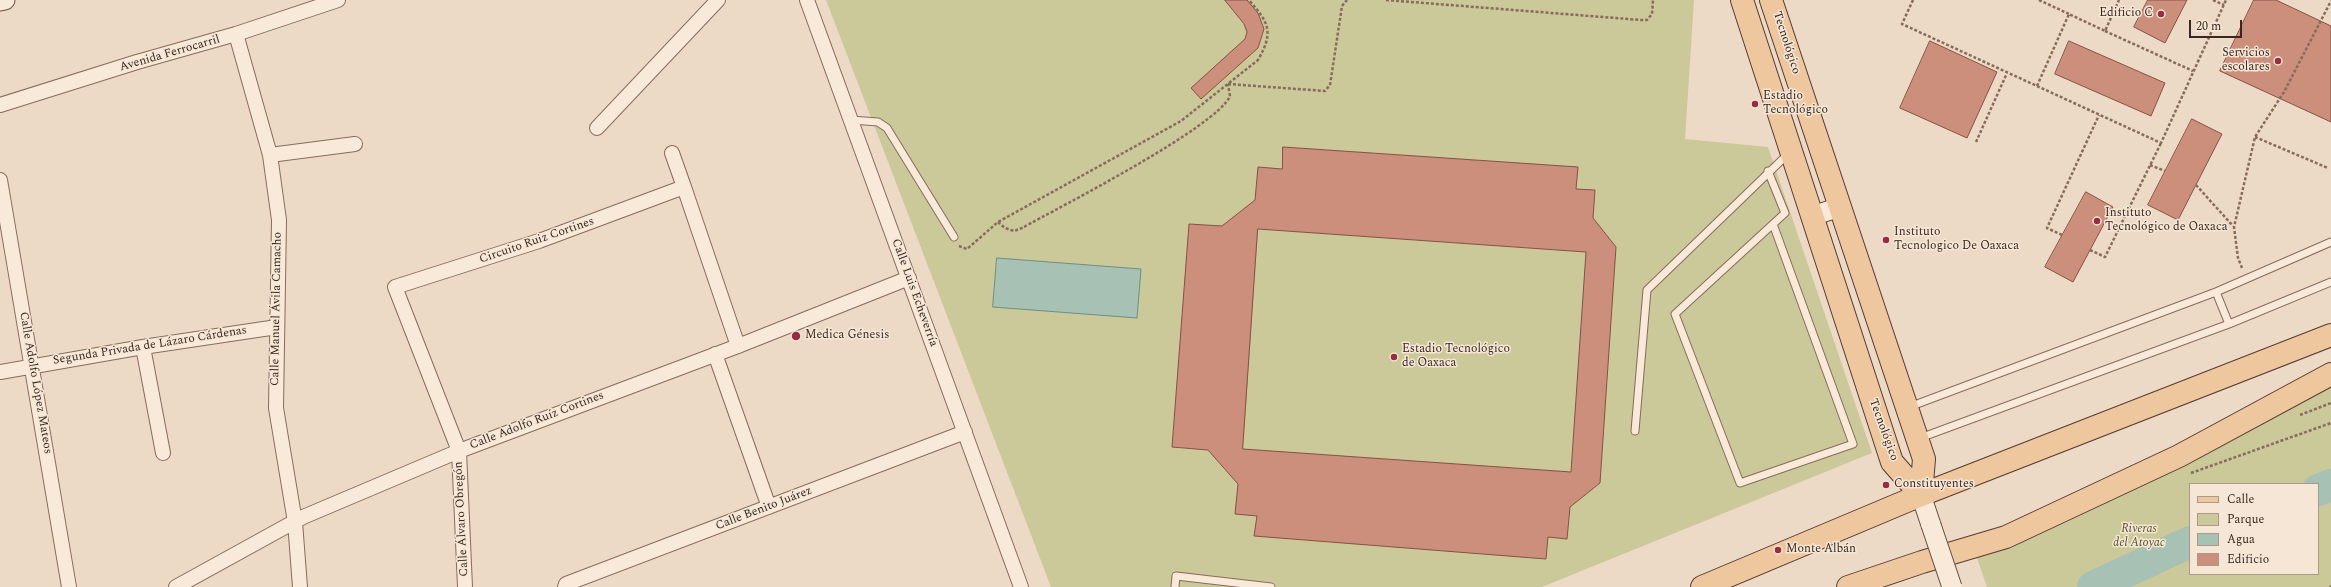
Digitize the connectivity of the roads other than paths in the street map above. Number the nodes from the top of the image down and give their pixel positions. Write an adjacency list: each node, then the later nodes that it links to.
1 (5, 0): 7 (main road)
2 (338, 0): 8 (street, Avenida Ferrocarril)
3 (718, 0): 12 (street)
4 (807, 0): 11 (street, Calle Luis Echeverría)
5 (1742, 0): 14 (main road, Tecnológico)
6 (1772, 0): 20 (main road, Tecnológico)
7 (0, 1)
8 (304, 5): 9 (street, Avenida Ferrocarril)
9 (236, 34): 10 (street, Avenida Ferrocarril); 16 (street, Calle Manuel Ávila Camacho)
10 (0, 105)
11 (851, 120): 23 (lane); 25 (street, Calle Luis Echeverría)
12 (597, 128)
13 (356, 144): 16 (street)
14 (1791, 151): 17 (lane); 21 (main road, Tecnológico)
15 (672, 153): 19 (street)
16 (270, 156): 29 (street, Calle Manuel Ávila Camacho)
17 (1768, 172): 22 (lane); 38 (lane)
18 (0, 180): 34 (street, Calle Adolfo López Mateos)
19 (684, 187): 31 (street); 41 (street, Circuito Ruiz Cortines)
20 (1840, 207): 21 (main road); 37 (main road, Tecnológico)
21 (1812, 216): 43 (main road, Tecnológico)
22 (1773, 224): 22 (lane)
23 (954, 237)
24 (2331, 242): 27 (lane)
25 (909, 278): 31 (street, Calle Adolfo Ruíz Cortines); 39 (street, Calle Luis Echeverría)
26 (2331, 282): 28 (lane)
27 (2216, 292): 28 (lane); 37 (lane)
28 (2229, 324): 40 (lane)
29 (277, 327): 32 (street, Segunda Privada de Lázaro Cárdenas); 45 (street, Calle Manuel Ávila Camacho)
30 (2331, 335): 43 (main road)
31 (738, 346): 33 (street, Calle Adolfo Ruíz Cortines)
32 (143, 347): 34 (street, Segunda Privada de Lázaro Cárdenas); 42 (street)
33 (715, 354): 41 (street, Calle Adolfo Ruíz Cortines); 44 (street)
34 (32, 365): 35 (street, Segunda Privada de Lázaro Cárdenas); 46 (street, Calle Adolfo López Mateos)
35 (0, 372)
36 (2331, 374): 55 (main road)
37 (1907, 408): 40 (main road, Tecnológico)
38 (1635, 431)
39 (965, 432): 44 (street, Calle Benito Juárez); 51 (street, Calle Luis Echeverría)
40 (1918, 438): 43 (main road, Tecnológico)
41 (459, 451): 45 (street, Calle Adolfo Ruíz Cortines); 49 (street, Calle Álvaro Obregón)
42 (163, 453)
43 (1921, 495): 54 (main road); 56 (main road, bridge)
44 (769, 507): 50 (street, Calle Benito Juárez)
45 (295, 522): 47 (street, Calle Adolfo Ruíz Cortines); 48 (street, Calle Manuel Ávila Camacho)
46 (70, 587)
47 (176, 587)
48 (300, 587)
49 (465, 587)
50 (565, 587)
51 (1022, 587)
52 (1175, 587): 53 (lane)
53 (1271, 587)
54 (1702, 587)
55 (1848, 587)
56 (1952, 587)

